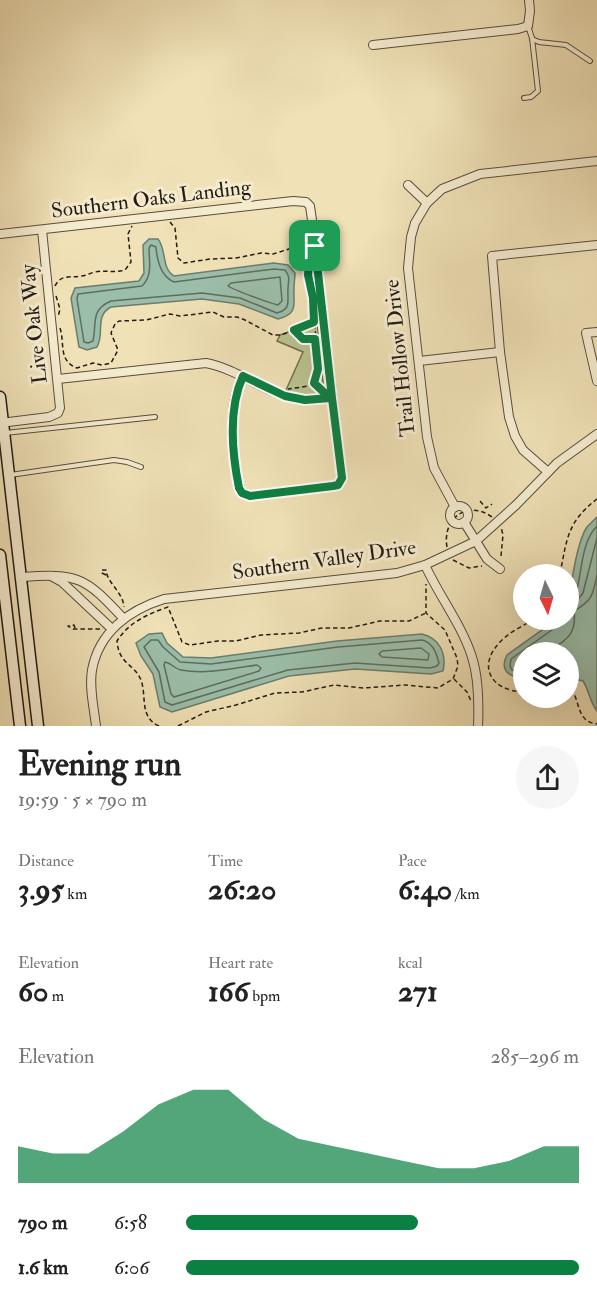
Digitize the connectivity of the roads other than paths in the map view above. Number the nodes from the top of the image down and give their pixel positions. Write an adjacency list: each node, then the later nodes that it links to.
1 (529, 0): 2 (street)
2 (528, 26): 3 (lane); 4 (street)
3 (532, 38): 5 (lane); 6 (lane)
4 (373, 45)
5 (590, 61)
6 (524, 98)
7 (597, 161): 9 (street)
8 (408, 185): 9 (street)
9 (427, 203): 15 (street, Trail Hollow Drive)
10 (42, 230): 11 (street, Southern Oaks Landing); 17 (street, Live Oak Way); 20 (street, Southern Oaks Landing)
11 (0, 234)
12 (597, 245): 14 (street)
13 (597, 332): 18 (street)
14 (500, 352): 15 (street); 25 (street)
15 (418, 361): 27 (street, Trail Hollow Drive)
16 (243, 376): 17 (street); 20 (street); 20 (street)
17 (58, 379): 22 (street, Live Oak Way)
18 (597, 381)
19 (0, 397): 22 (main road)
20 (331, 398)
21 (155, 417): 22 (lane)
22 (2, 426): 26 (main road)
23 (597, 434): 25 (street, Southern Valley Drive)
24 (141, 467): 26 (lane)
25 (548, 472): 29 (street, Southern Valley Drive)
26 (9, 476): 34 (main road)
27 (455, 507): 28 (street, Trail Hollow Drive); 28 (street, Trail Hollow Drive)
28 (464, 522): 29 (street, Trail Hollow Drive)
29 (476, 541): 31 (street, Southern Valley Drive); 32 (street, Trail Hollow Drive)
30 (0, 555): 35 (main road)
31 (425, 565): 36 (street, Southern Valley Drive); 41 (street)
32 (500, 568)
33 (50, 575): 34 (street); 36 (street); 37 (street)
34 (22, 577): 35 (main road); 38 (main road)
35 (1, 580): 39 (main road)
36 (125, 617): 37 (street, Southern Valley Drive)
37 (112, 629): 40 (street, Southern Valley Drive)
38 (38, 725): 39 (main road)
39 (21, 726)
40 (96, 726)
41 (478, 726)

